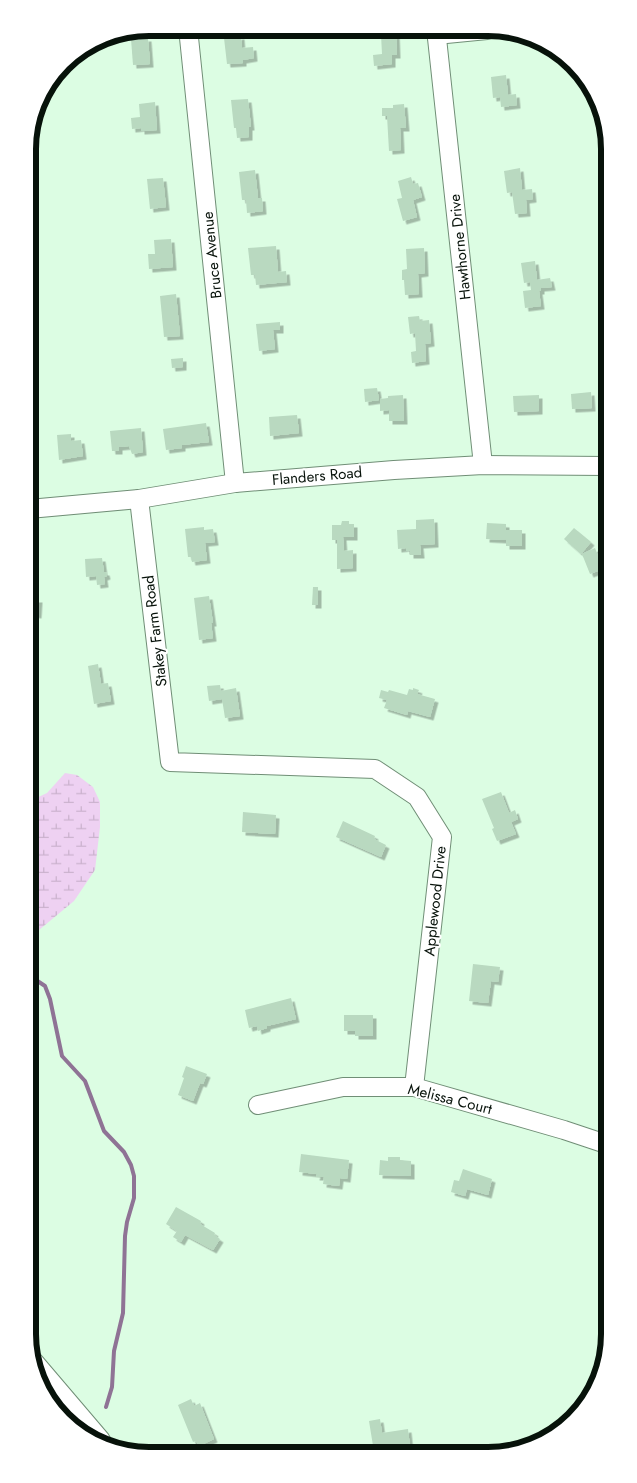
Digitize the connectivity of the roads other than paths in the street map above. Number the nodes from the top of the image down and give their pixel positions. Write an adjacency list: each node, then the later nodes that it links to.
1 (189, 36): 5 (street, Bruce Avenue)
2 (436, 36): 3 (street, Hawthorne Drive)
3 (483, 465): 4 (street, Flanders Road); 5 (street, Flanders Road)
4 (601, 466)
5 (236, 483): 6 (street, Flanders Road)
6 (139, 499): 7 (street, Flanders Road); 8 (street, Stakey Farm Road)
7 (36, 507)
8 (170, 762): 9 (street, Applewood Drive)
9 (414, 1087): 10 (street, Melissa Court); 11 (street, Melissa Court)
10 (258, 1105)
11 (601, 1142)
12 (43, 1372): 13 (street)
13 (95, 1433)

